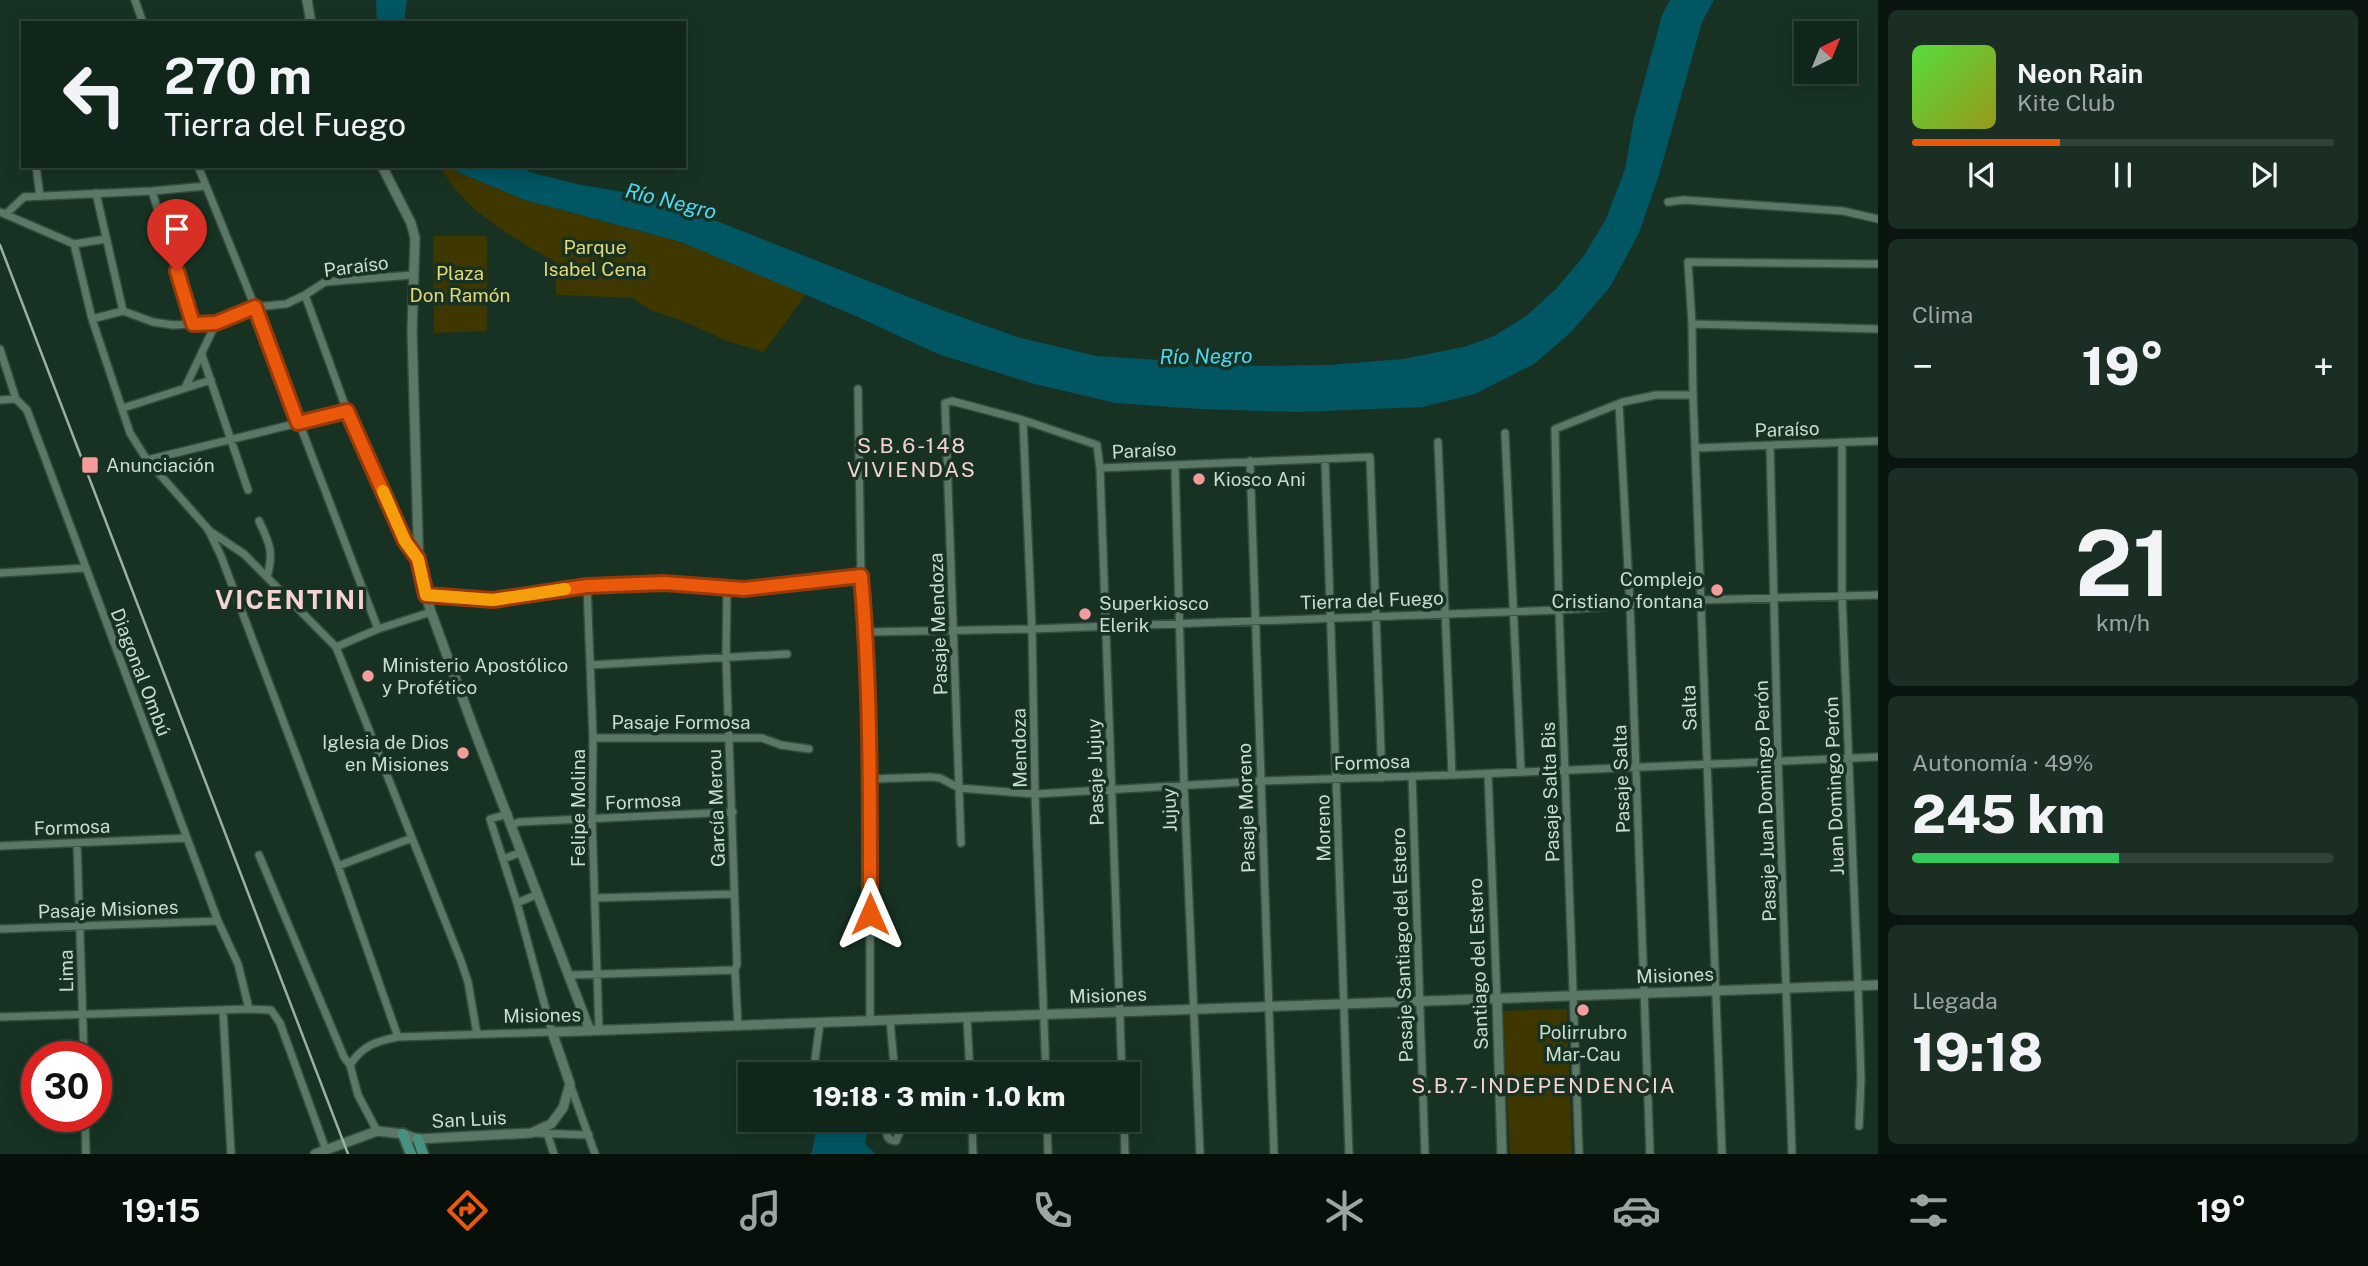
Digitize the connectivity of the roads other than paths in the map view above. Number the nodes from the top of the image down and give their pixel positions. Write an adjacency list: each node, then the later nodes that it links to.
1 (135, 0): 3 (street)
2 (307, 0): 4 (street)
3 (142, 21)
4 (311, 21)
5 (36, 168): 11 (street)
6 (199, 168): 8 (street)
7 (383, 169): 18 (street)
8 (206, 186): 9 (street); 20 (street)
9 (152, 191): 10 (street); 24 (street)
10 (96, 193): 11 (street); 15 (street)
11 (40, 196): 13 (street)
12 (1668, 202): 14 (street)
13 (3, 213): 16 (street)
14 (1878, 219)
15 (106, 239): 16 (street); 21 (street)
16 (74, 244): 22 (street)
17 (1878, 264): 25 (street, Salta)
18 (412, 275): 19 (street, Paraíso); 56 (street)
19 (305, 295): 20 (street, Paraíso); 38 (street)
20 (255, 307): 23 (street, Paraíso); 40 (street)
21 (123, 311): 22 (street); 24 (street, Paraíso)
22 (92, 319): 37 (street)
23 (216, 323): 24 (street, Paraíso); 28 (street)
24 (193, 324)
25 (1692, 324): 26 (street); 32 (street, Salta)
26 (1878, 328)
27 (0, 349): 33 (street, Diagonal Ombú)
28 (202, 355): 29 (street); 30 (street)
29 (211, 380): 30 (street); 42 (street)
30 (185, 388): 37 (street)
31 (858, 389): 59 (street)
32 (1693, 395): 36 (street); 47 (street, Salta)
33 (16, 399): 34 (street); 57 (street, Diagonal Ombú)
34 (0, 400)
35 (946, 403): 39 (street, Paraíso); 80 (street, Pasaje Mendoza)
36 (1619, 404): 68 (street, Pasaje Salta); 69 (street, Pasaje Salta Bis)
37 (123, 408): 49 (street)
38 (347, 411): 40 (street); 56 (street)
39 (1023, 420): 52 (street, Paraíso); 79 (street, Mendoza)
40 (298, 423): 42 (street); 78 (street)
41 (1505, 433): 70 (street)
42 (229, 441): 49 (street); 53 (street)
43 (1878, 441): 45 (street, Paraíso)
44 (1438, 442): 72 (street)
45 (1842, 443): 46 (street, Paraíso); 65 (street, Juan Domingo Perón)
46 (1770, 446): 47 (street, Paraíso); 66 (street, Pasaje Juan Domingo Perón)
47 (1696, 448): 67 (street, Salta)
48 (1325, 458): 50 (street, Paraíso); 73 (street, Paraíso); 74 (street, Moreno)
49 (147, 460): 55 (street)
50 (1250, 461): 51 (street, Paraíso); 75 (street, Pasaje Moreno)
51 (1175, 464): 52 (street, Paraíso); 76 (street, Jujuy)
52 (1100, 468): 77 (street, Pasaje Jujuy)
53 (248, 490)
54 (260, 521): 60 (street)
55 (208, 529): 60 (street); 119 (street)
56 (418, 559): 63 (street)
57 (85, 568): 58 (street); 111 (street, Diagonal Ombú)
58 (0, 573)
59 (861, 576): 62 (street); 81 (street)
60 (267, 577): 82 (street)
61 (587, 586): 62 (street); 63 (street); 85 (street, Felipe Molina)
62 (727, 589): 84 (street, García Merou)
63 (426, 595): 71 (street)
64 (1878, 595): 65 (street, Tierra del Fuego)
65 (1842, 596): 66 (street, Tierra del Fuego); 90 (street, Juan Domingo Perón)
66 (1773, 598): 67 (street, Tierra del Fuego); 91 (street, Pasaje Juan Domingo Perón)
67 (1701, 600): 68 (street, Tierra del Fuego); 92 (street, Salta)
68 (1630, 605): 69 (street, Tierra del Fuego); 93 (street, Pasaje Salta)
69 (1559, 610): 70 (street, Tierra del Fuego); 94 (street, Pasaje Salta Bis)
70 (1514, 611): 72 (street, Tierra del Fuego); 95 (street)
71 (431, 612): 78 (street); 108 (street)
72 (1445, 613): 73 (street, Tierra del Fuego); 97 (street)
73 (1376, 616): 74 (street, Tierra del Fuego); 99 (street)
74 (1330, 617): 75 (street, Tierra del Fuego); 101 (street, Moreno)
75 (1256, 620): 76 (street, Tierra del Fuego); 102 (street, Pasaje Moreno)
76 (1179, 623): 77 (street, Tierra del Fuego); 103 (street, Jujuy)
77 (1105, 626): 79 (street, Tierra del Fuego); 105 (street, Pasaje Jujuy)
78 (378, 629): 82 (street)
79 (1032, 629): 80 (street, Tierra del Fuego); 106 (street, Mendoza)
80 (954, 630): 81 (street, Tierra del Fuego); 104 (street, Pasaje Mendoza)
81 (866, 632): 100 (street)
82 (336, 647): 112 (street)
83 (787, 654): 84 (street)
84 (726, 659): 85 (street); 87 (street, García Merou)
85 (590, 665): 86 (street, Felipe Molina)
86 (593, 738): 87 (street, Pasaje Formosa); 109 (street, Felipe Molina)
87 (730, 738): 88 (street, Pasaje Formosa); 107 (street, García Merou)
88 (809, 749)
89 (1878, 757): 90 (street, Formosa)
90 (1849, 758): 91 (street, Formosa); 131 (street, Juan Domingo Perón)
91 (1778, 761): 92 (street, Formosa); 132 (street, Pasaje Juan Domingo Perón)
92 (1706, 764): 93 (street, Formosa); 133 (street, Salta)
93 (1636, 767): 94 (street, Formosa); 134 (street, Pasaje Salta)
94 (1566, 770): 95 (street, Formosa); 135 (street, Pasaje Salta Bis)
95 (1521, 772): 96 (street, Formosa)
96 (1488, 774): 97 (street, Formosa); 136 (street, Santiago del Estero)
97 (1452, 775): 98 (street, Formosa)
98 (1412, 776): 99 (street, Formosa); 137 (street, Pasaje Santiago del Estero)
99 (1382, 778): 101 (street, Formosa)
100 (870, 779): 104 (street, Formosa); 148 (street)
101 (1338, 779): 102 (street, Formosa); 138 (street, Moreno)
102 (1261, 781): 103 (street, Formosa); 139 (street, Pasaje Moreno)
103 (1184, 785): 105 (street, Formosa); 142 (street, Jujuy)
104 (959, 788): 106 (street, Formosa); 114 (street, Pasaje Mendoza)
105 (1112, 789): 106 (street, Formosa); 143 (street, Pasaje Jujuy)
106 (1035, 794): 145 (street, Mendoza)
107 (733, 812): 109 (street, Formosa); 121 (street, García Merou)
108 (508, 814): 110 (street); 118 (street)
109 (592, 819): 110 (street, Formosa); 122 (street, Felipe Molina)
110 (512, 825): 116 (street)
111 (187, 838): 113 (street, Formosa); 124 (street, Diagonal Ombú)
112 (412, 838): 119 (street); 154 (street)
113 (77, 843): 115 (street, Formosa); 125 (street, Lima)
114 (961, 844)
115 (0, 846)
116 (522, 852): 118 (street); 120 (street)
117 (259, 855): 162 (street)
118 (503, 859): 123 (street)
119 (338, 866): 155 (street)
120 (538, 894): 123 (street); 128 (street)
121 (734, 894): 122 (street); 127 (street, García Merou)
122 (595, 898): 129 (street, Felipe Molina)
123 (517, 903): 153 (street)
124 (218, 920): 125 (street, Pasaje Misiones); 140 (street, Diagonal Ombú)
125 (80, 926): 126 (street, Pasaje Misiones); 144 (street, Lima)
126 (0, 929)
127 (735, 970): 129 (street); 151 (street, García Merou)
128 (570, 975): 129 (street); 152 (street)
129 (596, 975): 152 (street, Felipe Molina)
130 (1878, 985): 131 (street, Misiones)
131 (1858, 986): 132 (street, Misiones); 164 (street, Juan Domingo Perón)
132 (1788, 988): 133 (street, Misiones); 196 (street, Pasaje Juan Domingo Perón)
133 (1716, 991): 134 (street, Misiones); 195 (street, Salta)
134 (1644, 993): 135 (street, Misiones); 194 (street, Pasaje Salta)
135 (1573, 996): 136 (street, Misiones); 193 (street, Pasaje Salta Bis)
136 (1497, 999): 137 (street, Misiones); 192 (street, Santiago del Estero)
137 (1419, 1001): 138 (street, Misiones); 191 (street, Pasaje Santiago del Estero)
138 (1342, 1004): 139 (street, Misiones); 190 (street, Moreno)
139 (1269, 1006): 142 (street, Misiones); 189 (street, Pasaje Moreno)
140 (249, 1009): 141 (street); 177 (street)
141 (223, 1010): 144 (street); 179 (street)
142 (1193, 1010): 143 (street, Misiones); 188 (street, Jujuy)
143 (1120, 1012): 145 (street, Misiones); 161 (street, Pasaje Jujuy)
144 (82, 1013): 146 (street); 156 (street, Lima)
145 (1044, 1016): 147 (street, Misiones); 160 (street, Mendoza)
146 (0, 1017)
147 (967, 1018): 149 (street, Misiones); 159 (street)
148 (870, 1021): 149 (street, Misiones); 150 (street, Misiones)
149 (890, 1021): 158 (street)
150 (820, 1023): 151 (street, Misiones); 157 (street)
151 (738, 1026): 152 (street, Misiones)
152 (594, 1031): 153 (street, Misiones)
153 (552, 1032): 154 (street, Misiones); 163 (street)
154 (477, 1034): 155 (street, Misiones)
155 (398, 1037): 162 (street, Misiones)
156 (83, 1041)
157 (815, 1062)
158 (894, 1062)
159 (969, 1062)
160 (1046, 1062)
161 (1122, 1062)
162 (350, 1065): 165 (street)
163 (569, 1084): 172 (street); 175 (street)
164 (1859, 1126)
165 (377, 1131): 174 (street, San Luis); 177 (street, San Luis)
166 (85, 1132): 178 (street)
167 (886, 1132): 168 (street)
168 (900, 1132)
169 (972, 1132): 185 (street)
170 (1047, 1132): 186 (street)
171 (1124, 1132): 187 (street)
172 (531, 1133): 173 (street, San Luis); 176 (street, San Luis)
173 (547, 1133): 175 (street, San Luis); 183 (street)
174 (403, 1134): 176 (street, San Luis); 181 (main road)
175 (589, 1135): 184 (street)
176 (418, 1139): 182 (main road)
177 (326, 1150): 180 (street, San Luis)
178 (86, 1154)
179 (231, 1154)
180 (315, 1154)
181 (411, 1154)
182 (423, 1154)
183 (554, 1154)
184 (595, 1154)
185 (973, 1154)
186 (1048, 1154)
187 (1125, 1154)
188 (1200, 1154)
189 (1274, 1154)
190 (1349, 1154)
191 (1425, 1154)
192 (1502, 1154)
193 (1579, 1154)
194 (1650, 1154)
195 (1722, 1154)
196 (1792, 1154)

